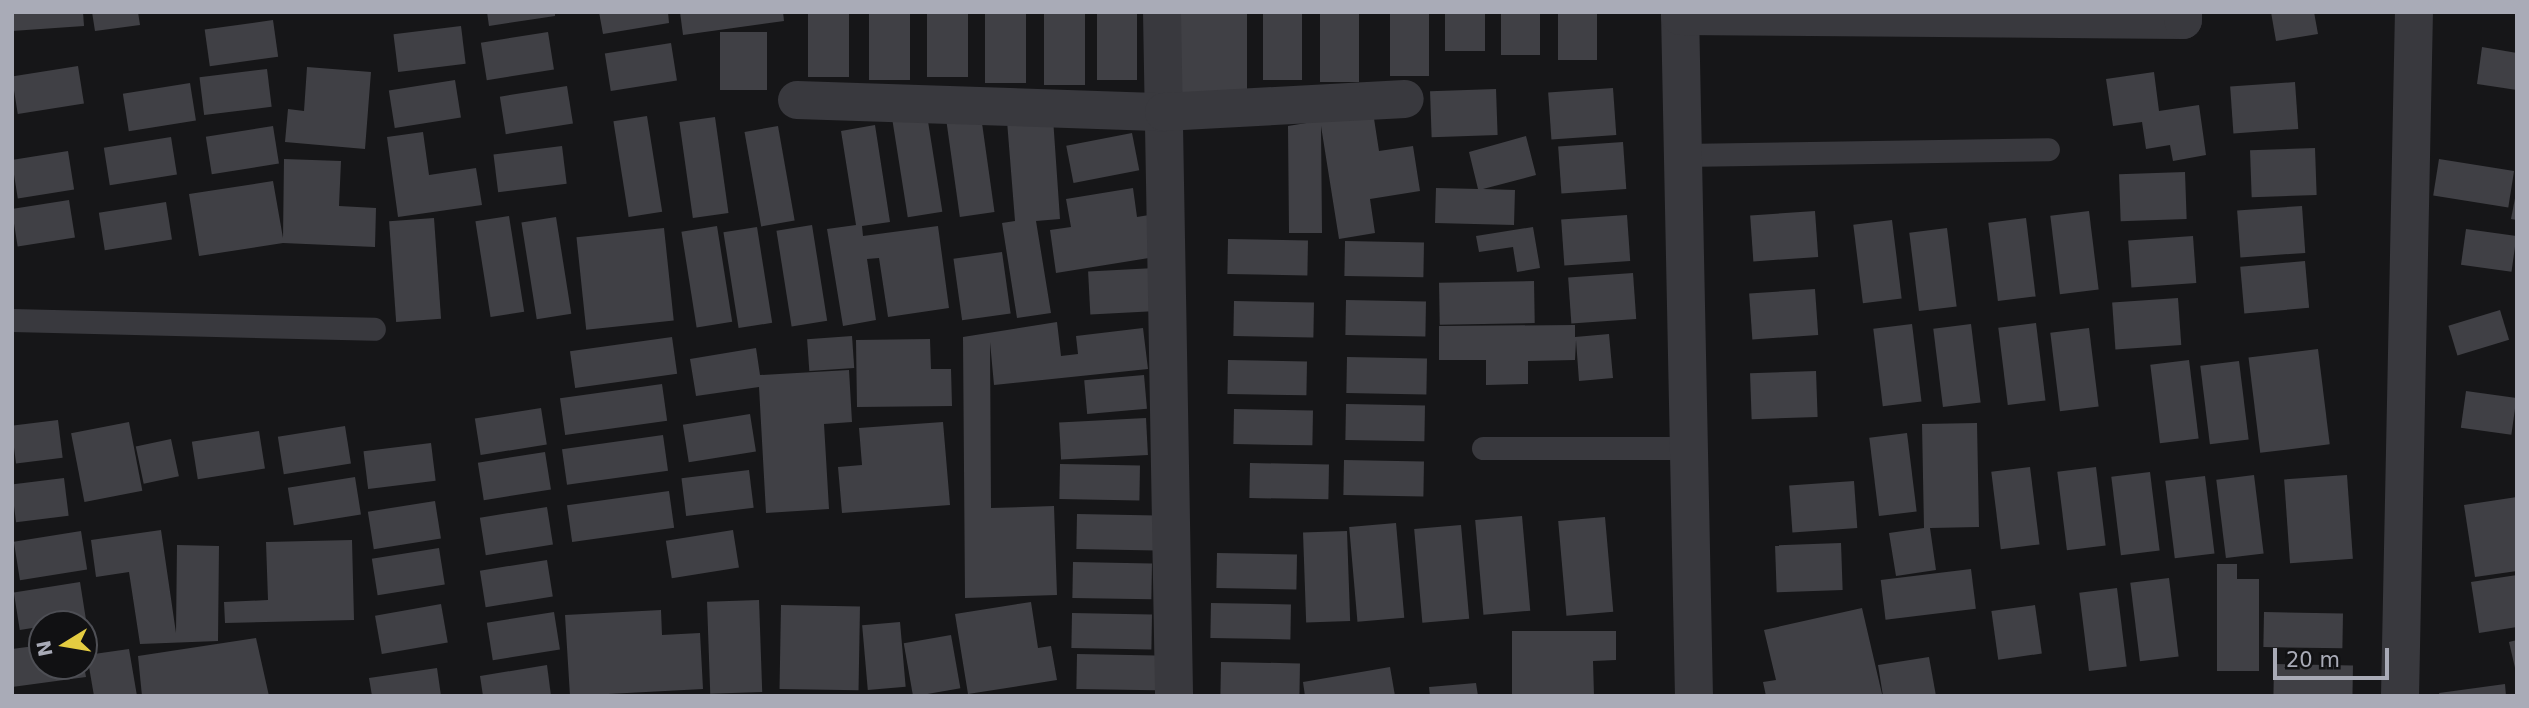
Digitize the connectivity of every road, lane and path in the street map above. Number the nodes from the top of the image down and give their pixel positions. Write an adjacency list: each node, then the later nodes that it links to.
1 (1162, 12): 8 (street)
2 (2183, 12): 5 (street)
3 (2414, 12): 17 (street)
4 (1680, 14): 5 (street); 10 (street)
5 (1926, 17)
6 (1405, 99): 8 (street)
7 (797, 100): 8 (street)
8 (1164, 112): 15 (street)
9 (2048, 149): 10 (lane)
10 (1683, 155): 14 (street)
11 (12, 320): 12 (lane)
12 (374, 329)
13 (1483, 448): 14 (lane)
14 (1689, 448): 16 (street)
15 (1174, 696)
16 (1694, 696)
17 (2400, 696)

